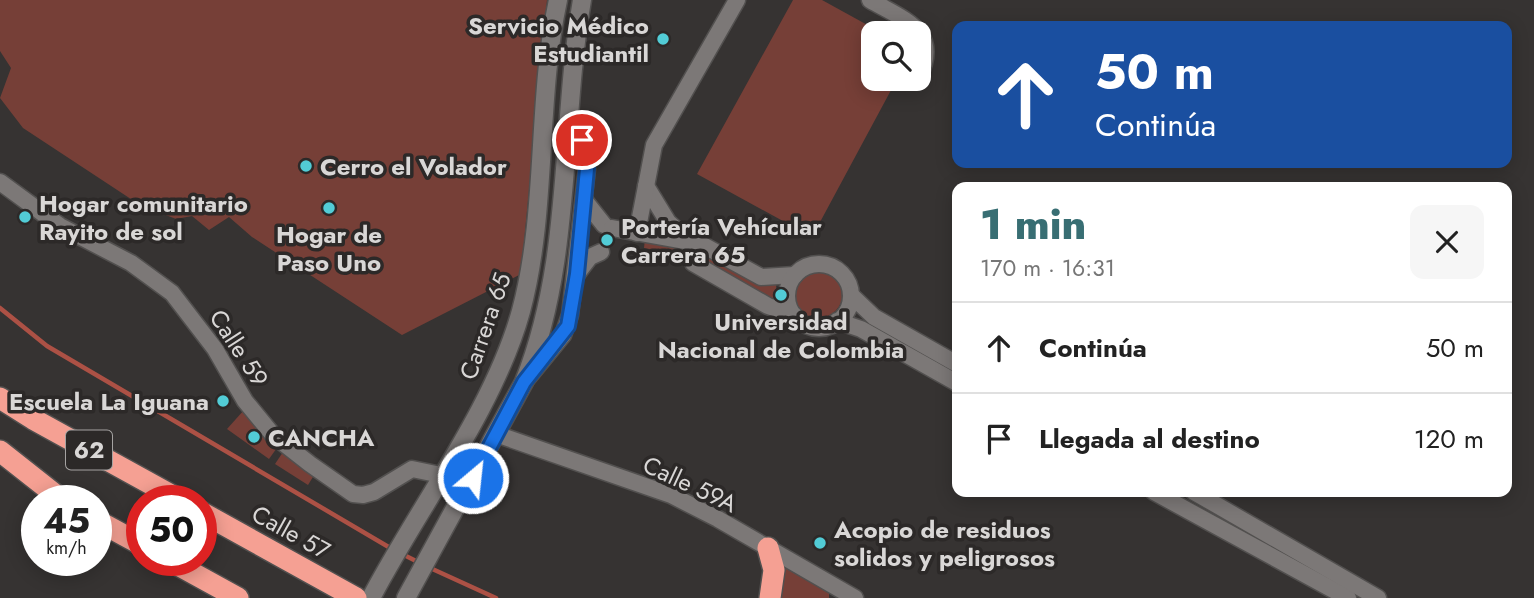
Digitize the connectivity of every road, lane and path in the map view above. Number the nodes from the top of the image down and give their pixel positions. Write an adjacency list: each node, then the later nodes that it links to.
1 (558, 0): 23 (main road, Carrera 65)
2 (582, 0): 6 (main road)
3 (737, 0): 8 (street)
4 (870, 0): 5 (street)
5 (906, 21)
6 (570, 122): 9 (street); 21 (main road)
7 (0, 182): 26 (street, Calle 59)
8 (646, 186): 10 (street); 11 (street)
9 (585, 201): 10 (street); 14 (street)
10 (637, 233): 11 (street)
11 (690, 242): 15 (street)
12 (601, 252): 14 (street)
13 (693, 263): 17 (street)
14 (577, 274): 21 (street)
15 (794, 275): 16 (street); 17 (street)
16 (851, 295): 18 (street); 19 (street)
17 (793, 316): 18 (street)
18 (837, 321): 20 (street)
19 (952, 361)
20 (952, 380)
21 (524, 382): 24 (main road)
22 (0, 398): 29 (highway, 62)
23 (473, 420): 26 (main road, Carrera 65); 27 (main road)
24 (496, 434): 27 (main road); 33 (street, Calle 59A)
25 (0, 451): 28 (highway, 62)
26 (439, 479): 38 (main road, Carrera 65)
27 (470, 484): 35 (main road)
28 (43, 485)
29 (153, 485)
30 (1162, 497): 41 (street)
31 (1203, 497): 42 (street)
32 (217, 521): 37 (highway, Calle 57)
33 (768, 548): 39 (highway); 40 (street, Calle 59A)
34 (198, 576): 36 (highway)
35 (407, 597)
36 (238, 598)
37 (356, 598)
38 (371, 598)
39 (771, 598)
40 (855, 598)
41 (1348, 598)
42 (1378, 598)

